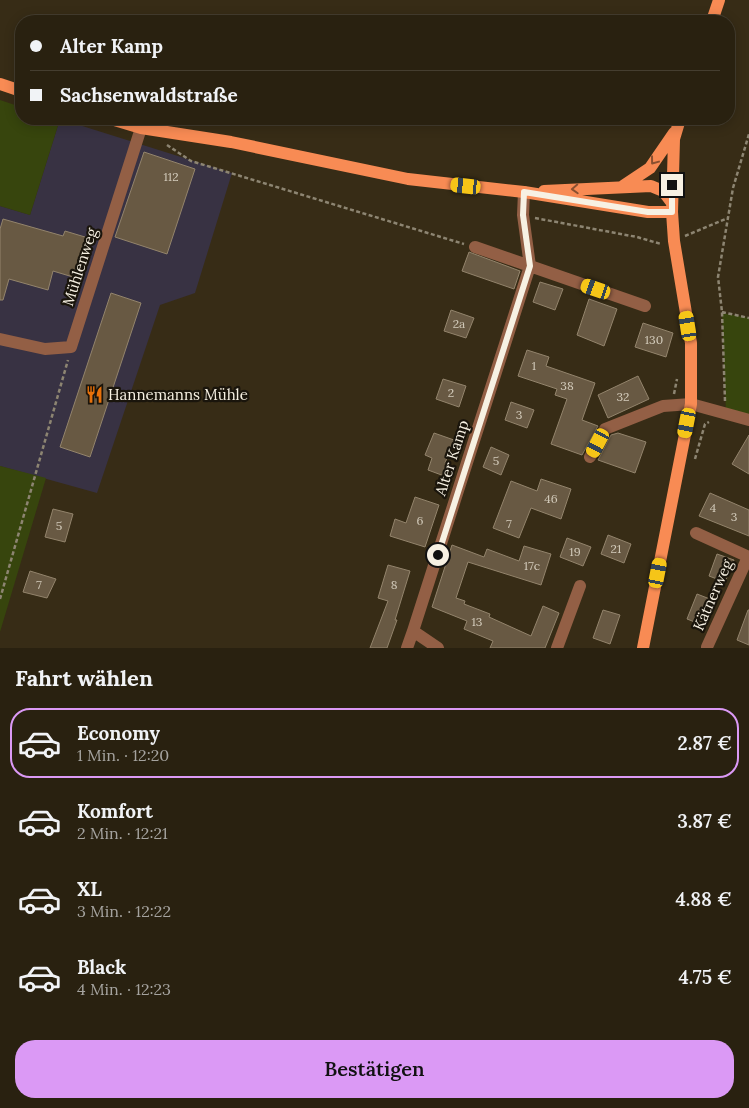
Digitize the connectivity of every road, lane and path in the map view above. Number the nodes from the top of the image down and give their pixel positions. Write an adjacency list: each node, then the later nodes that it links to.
1 (719, 0): 2 (main road)
2 (714, 15)
3 (0, 84): 4 (main road)
4 (15, 89)
5 (131, 125): 8 (main road)
6 (677, 125): 11 (main road, one-way to 11)
7 (678, 125): 13 (main road)
8 (141, 128): 12 (main road); 23 (street, Mühlenweg)
9 (749, 134): 15 (path)
10 (162, 142): 17 (path)
11 (624, 186): 12 (main road, one-way to 12); 13 (main road)
12 (524, 192): 13 (main road); 14 (street)
13 (672, 207): 16 (main road)
14 (523, 215): 16 (path); 18 (street)
15 (728, 218): 16 (path); 20 (path)
16 (674, 241): 24 (main road)
17 (475, 247): 18 (street)
18 (530, 266): 19 (street); 32 (street, Alter Kamp)
19 (645, 306)
20 (722, 312): 21 (path); 25 (path)
21 (749, 318)
22 (0, 339): 23 (street)
23 (71, 347): 31 (path)
24 (691, 404): 25 (street); 27 (street); 37 (main road)
25 (726, 413): 26 (street)
26 (749, 420)
27 (590, 457)
28 (696, 533): 29 (street, Kätnerweg)
29 (748, 557): 33 (street, Kätnerweg)
30 (580, 586): 36 (street)
31 (0, 599)
32 (413, 631): 34 (street, Alter Kamp); 35 (street)
33 (707, 647)
34 (407, 648)
35 (438, 648)
36 (557, 648)
37 (643, 648)

